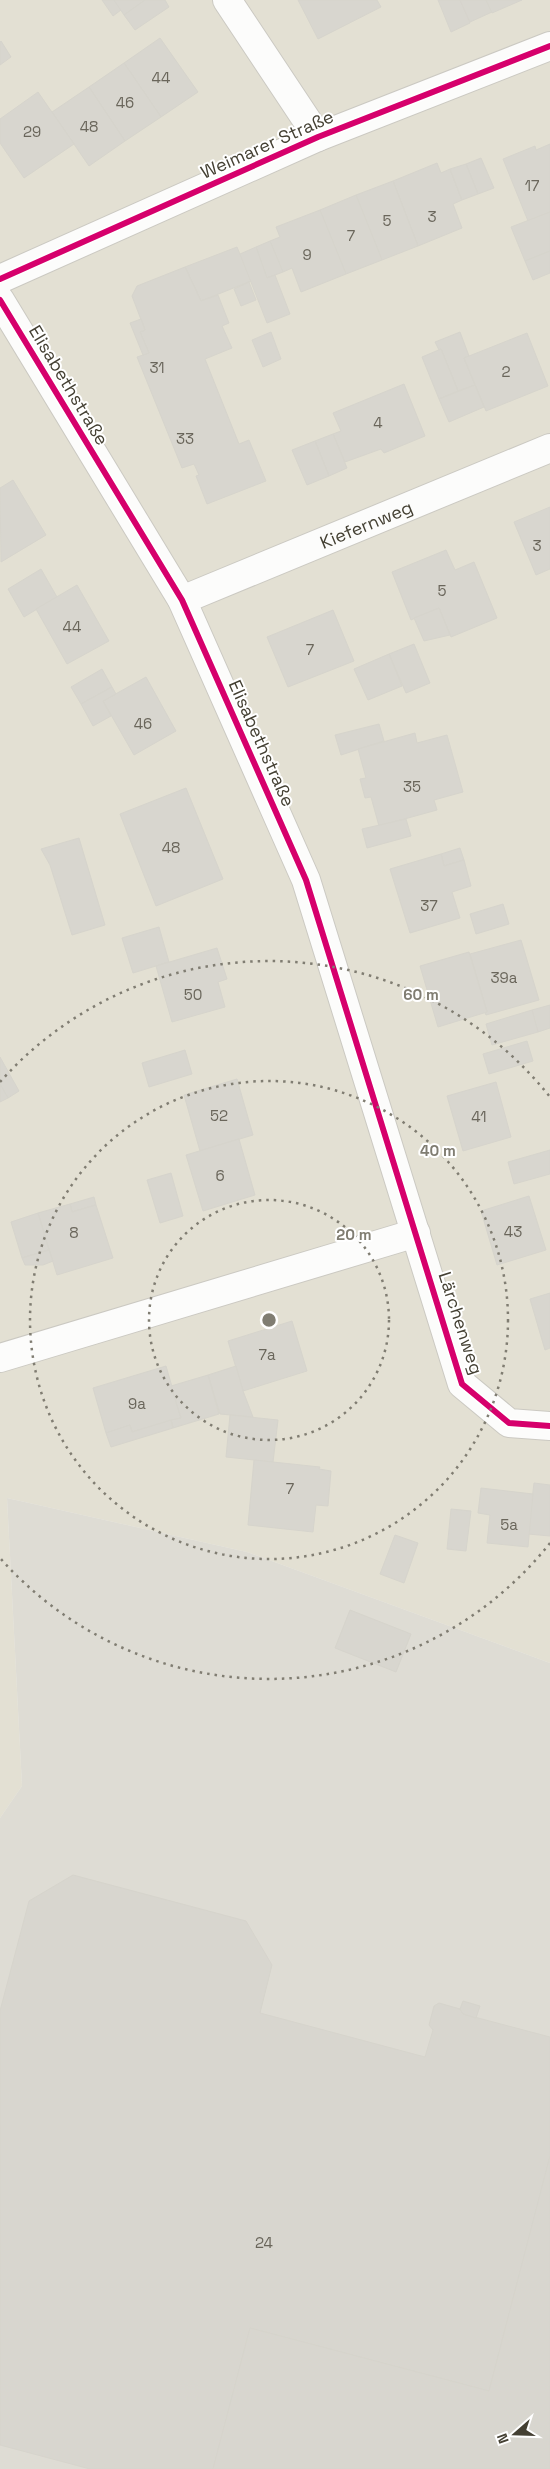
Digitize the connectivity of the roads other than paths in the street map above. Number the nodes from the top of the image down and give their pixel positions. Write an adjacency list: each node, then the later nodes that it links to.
1 (227, 0): 3 (street)
2 (550, 46): 3 (street, Weimarer Straße)
3 (318, 137): 4 (street, Weimarer Straße)
4 (0, 279)
5 (0, 300): 7 (street, Elisabethstraße)
6 (550, 448): 7 (street, Kiefernweg)
7 (182, 600): 8 (street, Elisabethstraße)
8 (416, 1233): 9 (street); 10 (street, Lärchenweg)
9 (0, 1358)
10 (550, 1426)

